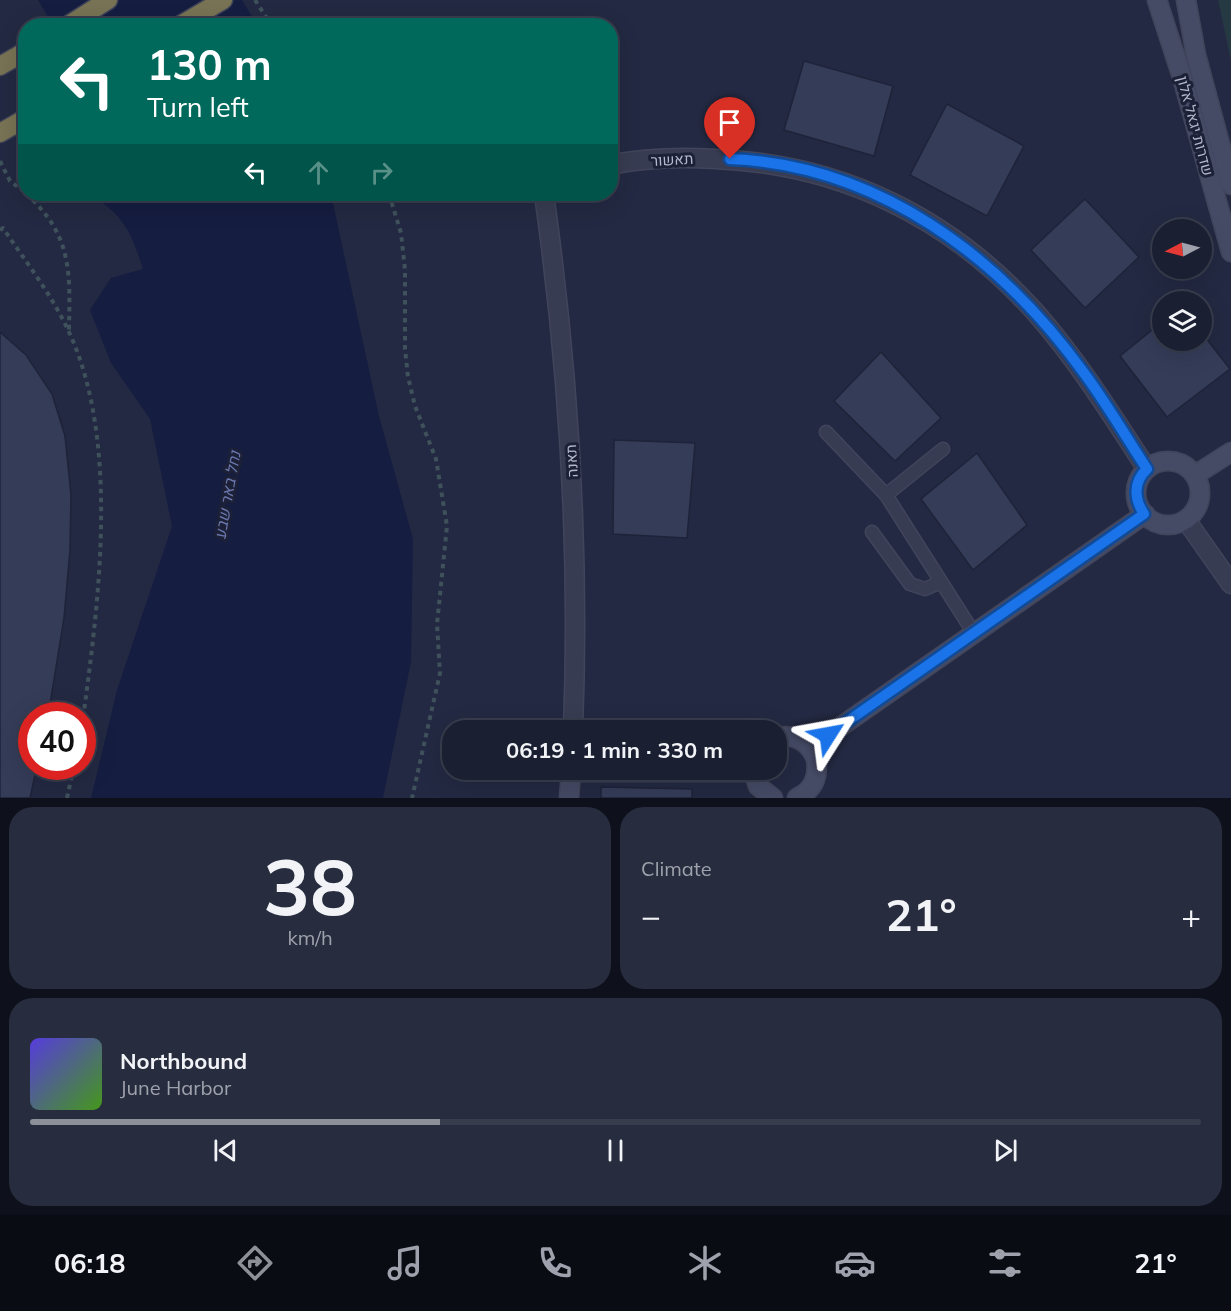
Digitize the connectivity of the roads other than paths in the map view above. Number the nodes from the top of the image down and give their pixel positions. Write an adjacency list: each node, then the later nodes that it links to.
1 (108, 0): 5 (highway)
2 (223, 0): 6 (highway)
3 (1157, 0): 14 (street, שדרות יגאל אלון)
4 (1186, 0): 12 (street, שדרות יגאל אלון)
5 (80, 18)
6 (193, 18)
7 (18, 56): 8 (highway)
8 (0, 66)
9 (18, 123): 10 (highway)
10 (0, 134)
11 (618, 164): 18 (street, תאשור)
12 (1231, 185)
13 (545, 201): 27 (street, תאנה)
14 (1231, 252)
15 (826, 432): 20 (lane)
16 (943, 449): 20 (lane)
17 (1231, 452): 19 (street)
18 (1147, 469): 19 (street); 21 (street)
19 (1195, 475): 22 (street)
20 (886, 495): 24 (lane)
21 (1144, 514): 22 (street); 26 (street)
22 (1186, 520): 25 (street)
23 (872, 532): 24 (lane)
24 (941, 582): 26 (lane)
25 (1231, 584)
26 (975, 635): 29 (street)
27 (573, 720)
28 (787, 738): 29 (street)
29 (810, 748): 32 (street)
30 (570, 780): 33 (street)
31 (756, 780): 34 (street)
32 (808, 795)
33 (569, 798)
34 (773, 798)

